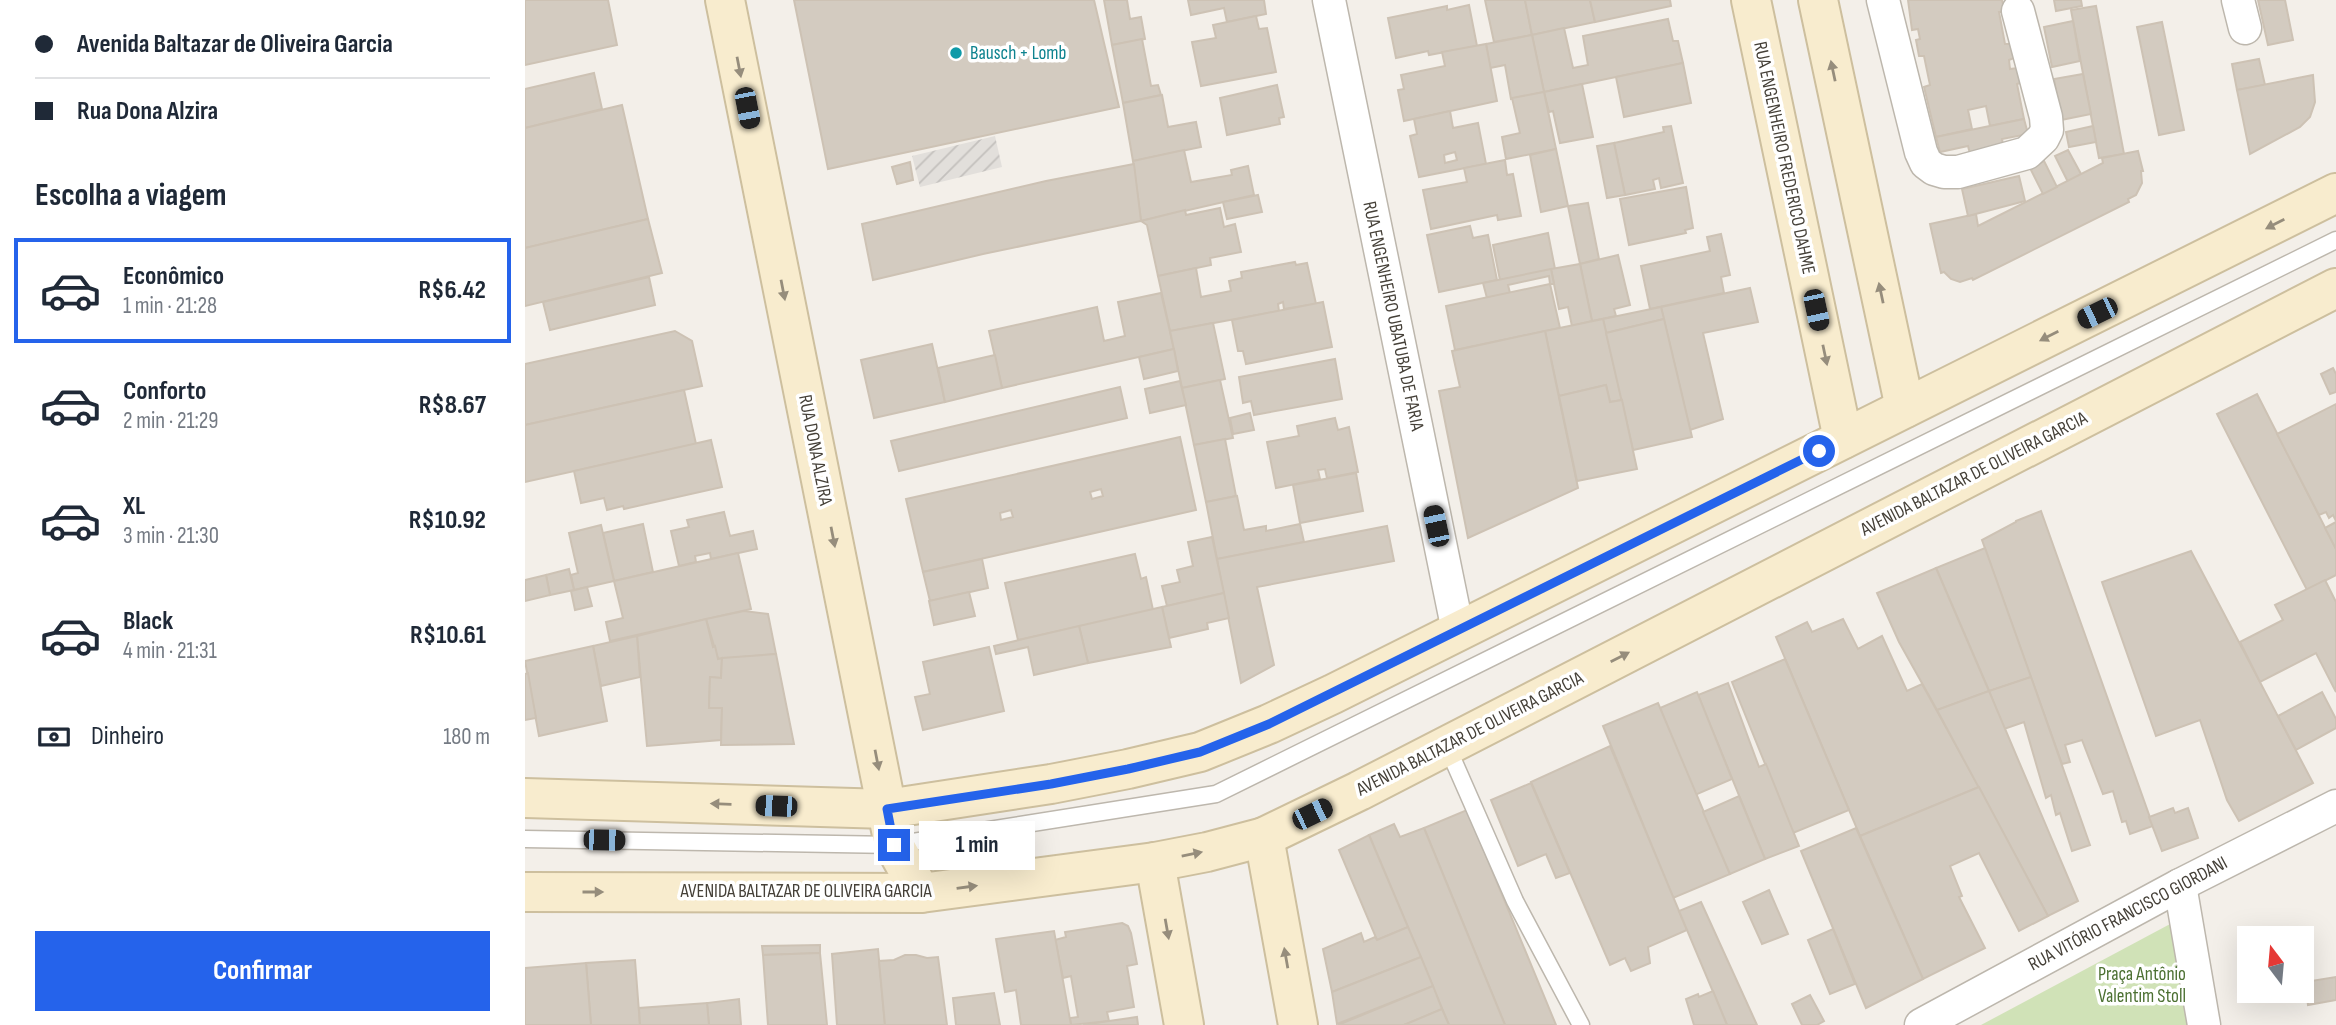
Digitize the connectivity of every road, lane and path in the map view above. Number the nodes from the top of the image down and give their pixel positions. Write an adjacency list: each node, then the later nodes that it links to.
1 (726, 0): 16 (main road, RUA DONA ALZIRA, one-way to 16)
2 (1329, 0): 12 (street, RUA ENGENHEIRO UBATUBA DE FARIA)
3 (1751, 0): 11 (main road, RUA ENGENHEIRO FREDERICO DAHME, one-way to 11)
4 (1818, 0): 10 (main road, one-way to 4)
5 (1884, 0): 6 (street)
6 (2018, 11)
7 (2336, 193): 10 (main road, one-way to 10)
8 (2336, 240): 16 (lane)
9 (2336, 288): 13 (main road, AVENIDA BALTAZAR DE OLIVEIRA GARCIA, one-way to 9)
10 (1905, 408): 11 (main road)
11 (1843, 439): 12 (main road)
12 (1458, 631): 16 (main road)
13 (1447, 746): 17 (main road, AVENIDA BALTAZAR DE OLIVEIRA GARCIA); 25 (lane)
14 (525, 798): 16 (main road, one-way to 14)
15 (2336, 806): 20 (street, RUA VITÓRIO FRANCISCO GIORDANI)
16 (890, 827): 18 (lane); 22 (main road, RUA DONA ALZIRA)
17 (1264, 836): 19 (main road, AVENIDA BALTAZAR DE OLIVEIRA GARCIA, one-way to 17); 24 (main road, one-way to 17)
18 (525, 839)
19 (1155, 862): 22 (main road, AVENIDA BALTAZAR DE OLIVEIRA GARCIA, one-way to 19); 23 (main road, one-way to 23)
20 (2180, 885): 26 (street, RUA VITÓRIO FRANCISCO GIORDANI); 27 (street)
21 (525, 892): 22 (main road, AVENIDA BALTAZAR DE OLIVEIRA GARCIA, one-way to 22)
22 (921, 893)
23 (1184, 1025)
24 (1298, 1025)
25 (1581, 1025)
26 (1921, 1025)
27 (2204, 1025)

